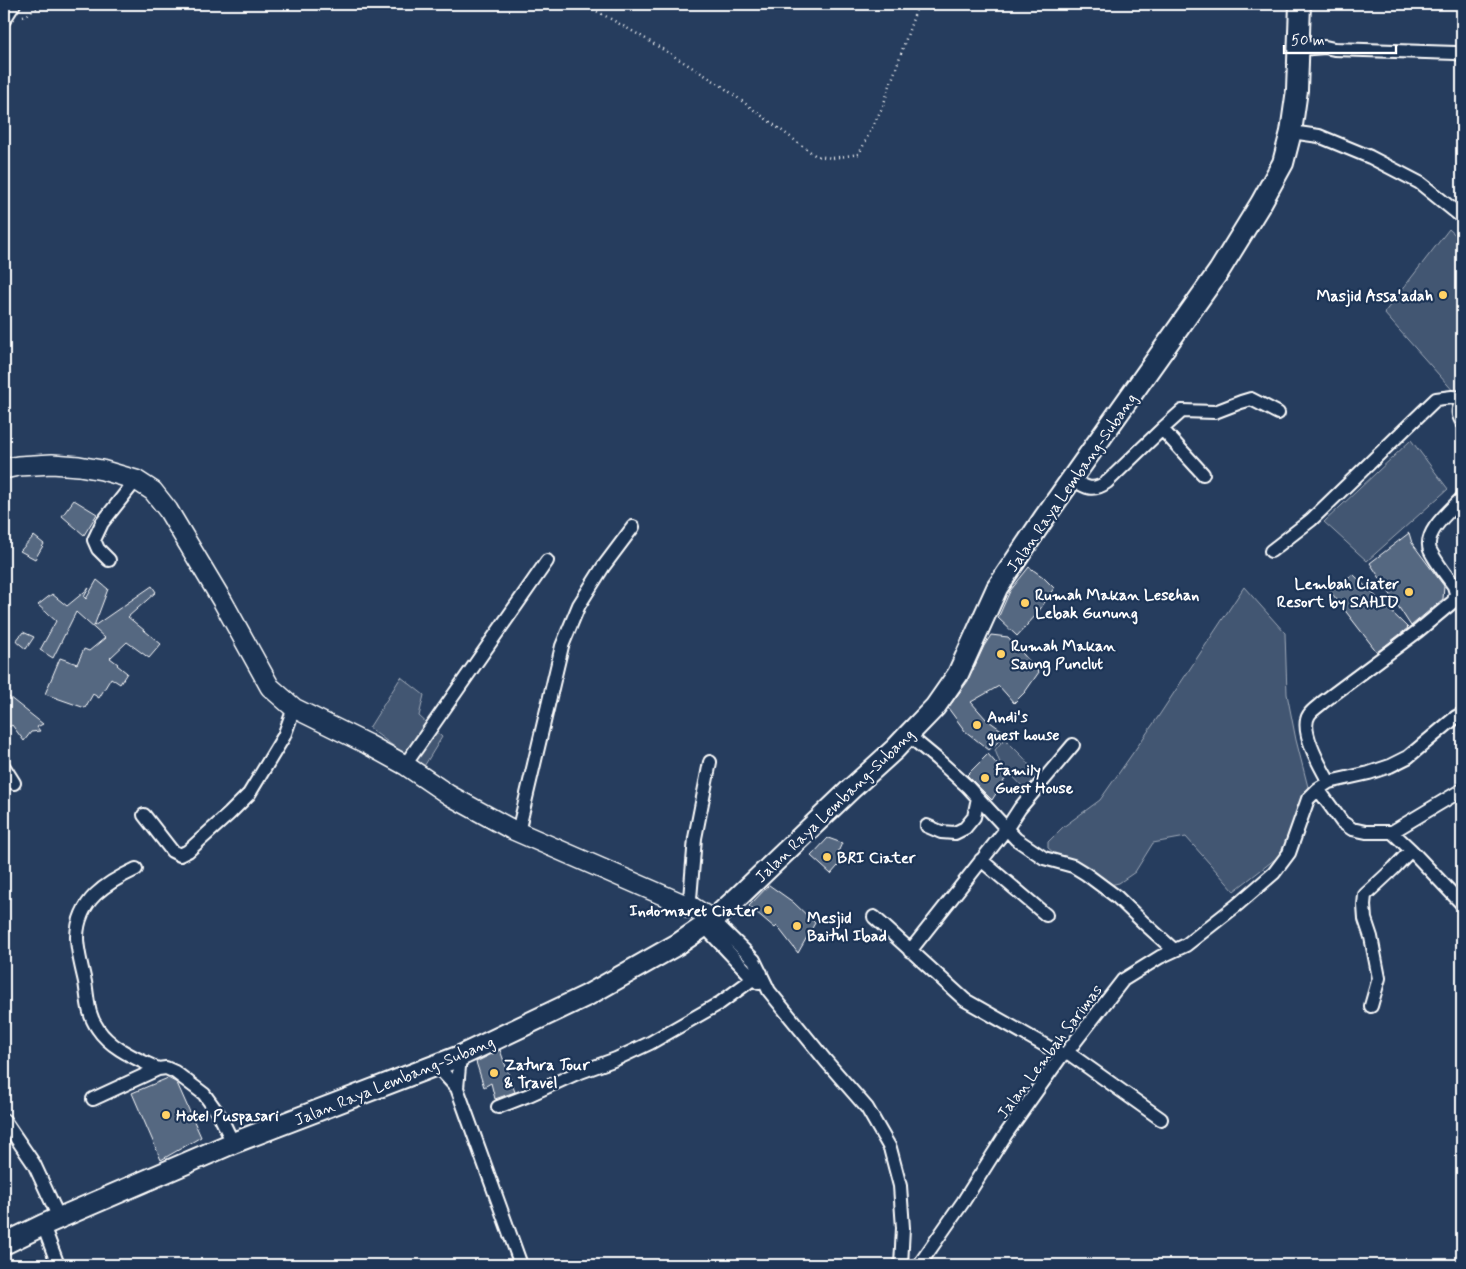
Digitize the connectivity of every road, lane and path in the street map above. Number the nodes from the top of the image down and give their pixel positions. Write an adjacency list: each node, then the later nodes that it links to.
1 (14, 4): 5 (street)
2 (584, 4): 3 (path)
3 (918, 4)
4 (1300, 4): 6 (main road, Jalan Raya Lembang-Subang)
5 (4, 20)
6 (1299, 48): 7 (street); 8 (main road, Jalan Raya Lembang-Subang)
7 (1462, 54)
8 (1291, 132): 9 (street); 17 (main road, Jalan Raya Lembang-Subang)
9 (1462, 217)
10 (1462, 398): 21 (street)
11 (1462, 403): 13 (street)
12 (1278, 413): 14 (street)
13 (1462, 422)
14 (1162, 429): 16 (street); 17 (street)
15 (4, 469): 18 (street)
16 (1203, 474)
17 (1072, 479): 27 (main road, Jalan Raya Lembang-Subang)
18 (136, 480): 22 (street); 25 (street)
19 (1462, 498): 24 (street)
20 (633, 527): 39 (street)
21 (1272, 551)
22 (109, 560)
23 (547, 561): 30 (street)
24 (1459, 591): 33 (street)
25 (294, 708): 30 (street); 36 (street)
26 (1462, 714): 33 (street)
27 (908, 735): 35 (street); 48 (main road, Jalan Raya Lembang-Subang)
28 (1073, 745): 38 (street)
29 (710, 762): 45 (street)
30 (406, 766): 39 (street)
31 (4, 767): 32 (street)
32 (14, 783)
33 (1323, 785): 40 (street); 50 (street, Jalan Lembah Sarimas)
34 (1462, 790): 40 (street)
35 (978, 798): 37 (street); 38 (street)
36 (144, 815)
37 (927, 826)
38 (1007, 828): 42 (street); 50 (street)
39 (518, 832): 45 (street)
40 (1392, 832): 41 (street)
41 (1411, 850): 44 (street); 52 (street)
42 (981, 860): 46 (street); 49 (street)
43 (136, 869): 56 (street)
44 (1462, 904)
45 (686, 907): 48 (street)
46 (1046, 915)
47 (874, 917): 49 (street)
48 (708, 923): 51 (street); 54 (main road, Jalan Raya Lembang-Subang)
49 (910, 950): 53 (street)
50 (1174, 950): 53 (street, Jalan Lembah Sarimas)
51 (758, 976): 59 (street); 67 (street)
52 (1371, 1006)
53 (1064, 1054): 60 (street); 68 (street, Jalan Lembah Sarimas)
54 (460, 1056): 55 (main road, Jalan Raya Lembang-Subang); 57 (street)
55 (436, 1065): 57 (street); 62 (main road, Jalan Raya Lembang-Subang)
56 (158, 1069): 58 (street); 62 (street)
57 (457, 1088): 66 (street)
58 (93, 1099)
59 (498, 1107)
60 (1161, 1119)
61 (4, 1120): 63 (street)
62 (233, 1143): 63 (main road, Jalan Raya Lembang-Subang)
63 (51, 1221): 64 (main road, Jalan Raya Lembang-Subang); 65 (street)
64 (4, 1244)
65 (58, 1265)
66 (521, 1265)
67 (901, 1265)
68 (919, 1265)

